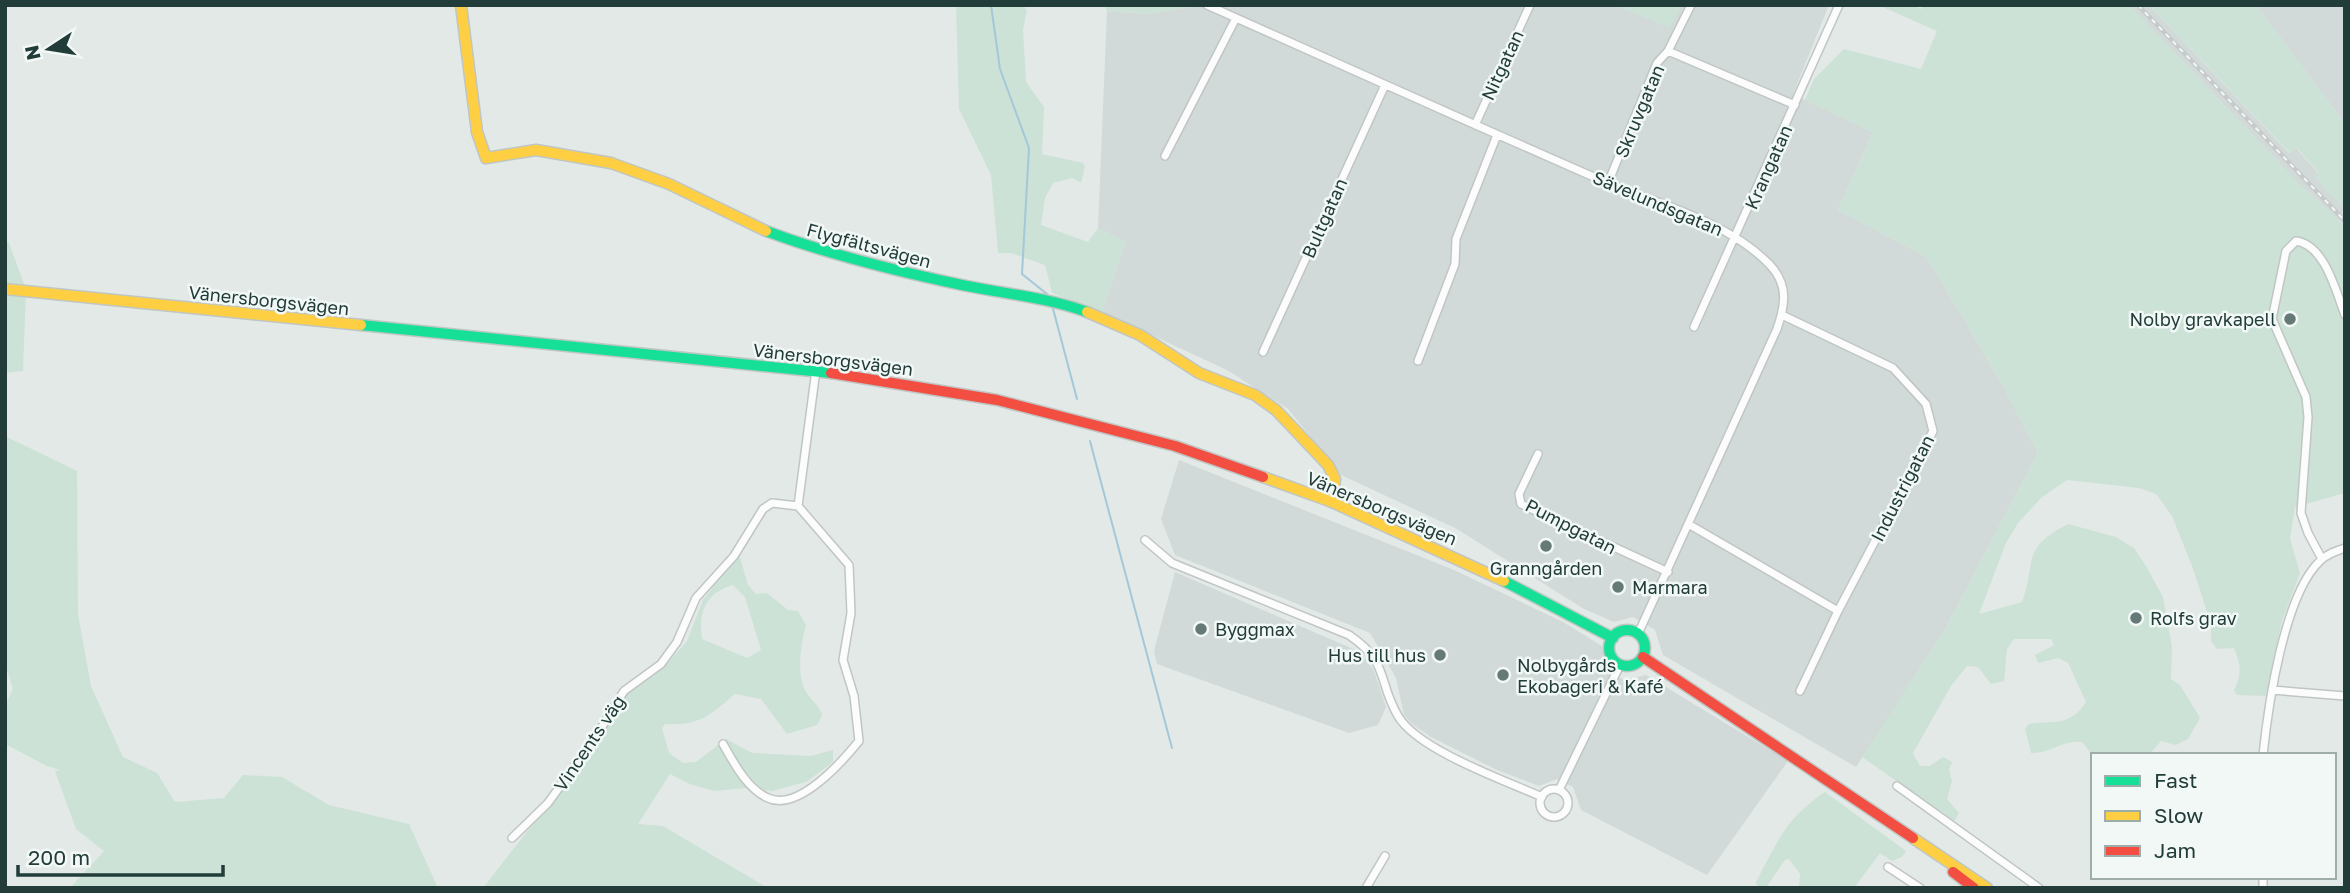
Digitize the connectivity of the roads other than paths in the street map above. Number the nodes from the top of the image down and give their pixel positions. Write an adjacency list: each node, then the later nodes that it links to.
1 (461, 5): 24 (main road, Flygfältsvägen)
2 (1207, 5): 6 (street, Sävelundsgatan)
3 (1530, 5): 10 (street, Nitgatan)
4 (1691, 5): 7 (street)
5 (1839, 5): 9 (street, Krangatan)
6 (1236, 18): 8 (street, Sävelundsgatan); 12 (street)
7 (1668, 51): 9 (street, Skruvgatan); 13 (street, Skruvgatan)
8 (1385, 85): 10 (street, Sävelundsgatan); 20 (street, Bultgatan)
9 (1795, 105): 14 (street, Krangatan)
10 (1475, 125): 11 (street, Sävelundsgatan)
11 (1497, 135): 13 (street, Sävelundsgatan); 21 (street)
12 (1164, 156)
13 (1608, 183): 14 (street, Sävelundsgatan)
14 (1736, 236): 17 (street, Sävelundsgatan); 19 (street, Krangatan)
15 (5, 289): 22 (main road, Vänersborgsvägen)
16 (2342, 300): 18 (street); 29 (street)
17 (1782, 315): 26 (street, Sävelundsgatan); 31 (street, Industrigatan)
18 (2345, 315)
19 (1694, 327)
20 (1263, 352)
21 (1418, 361)
22 (816, 370): 24 (main road, Vänersborgsvägen); 25 (street)
23 (1538, 454): 30 (street, Pumpgatan)
24 (1332, 502): 33 (main road, Vänersborgsvägen)
25 (798, 506): 39 (street); 45 (street, Vincents väg)
26 (1690, 525): 30 (street, Sävelundsgatan); 31 (street)
27 (1145, 540): 44 (street)
28 (2345, 548): 29 (street)
29 (2322, 559): 36 (street)
30 (1668, 572): 32 (street, Sävelundsgatan)
31 (1838, 611): 37 (street, Industrigatan)
32 (1639, 634): 33 (main road); 34 (main road)
33 (1613, 638): 35 (main road)
34 (1643, 657): 35 (main road); 42 (main road)
35 (1620, 664): 43 (street)
36 (2273, 690): 38 (street); 40 (street)
37 (1800, 691)
38 (2345, 696)
39 (723, 744)
40 (2263, 753)
41 (1897, 786): 52 (street)
42 (1836, 787): 50 (main road); 51 (main road)
43 (1559, 790): 44 (street); 44 (street)
44 (1542, 797)
45 (512, 838)
46 (1385, 856): 48 (street)
47 (1888, 867): 49 (street)
48 (1366, 888)
49 (1920, 888)
50 (1974, 888)
51 (1987, 888)
52 (2039, 888)

